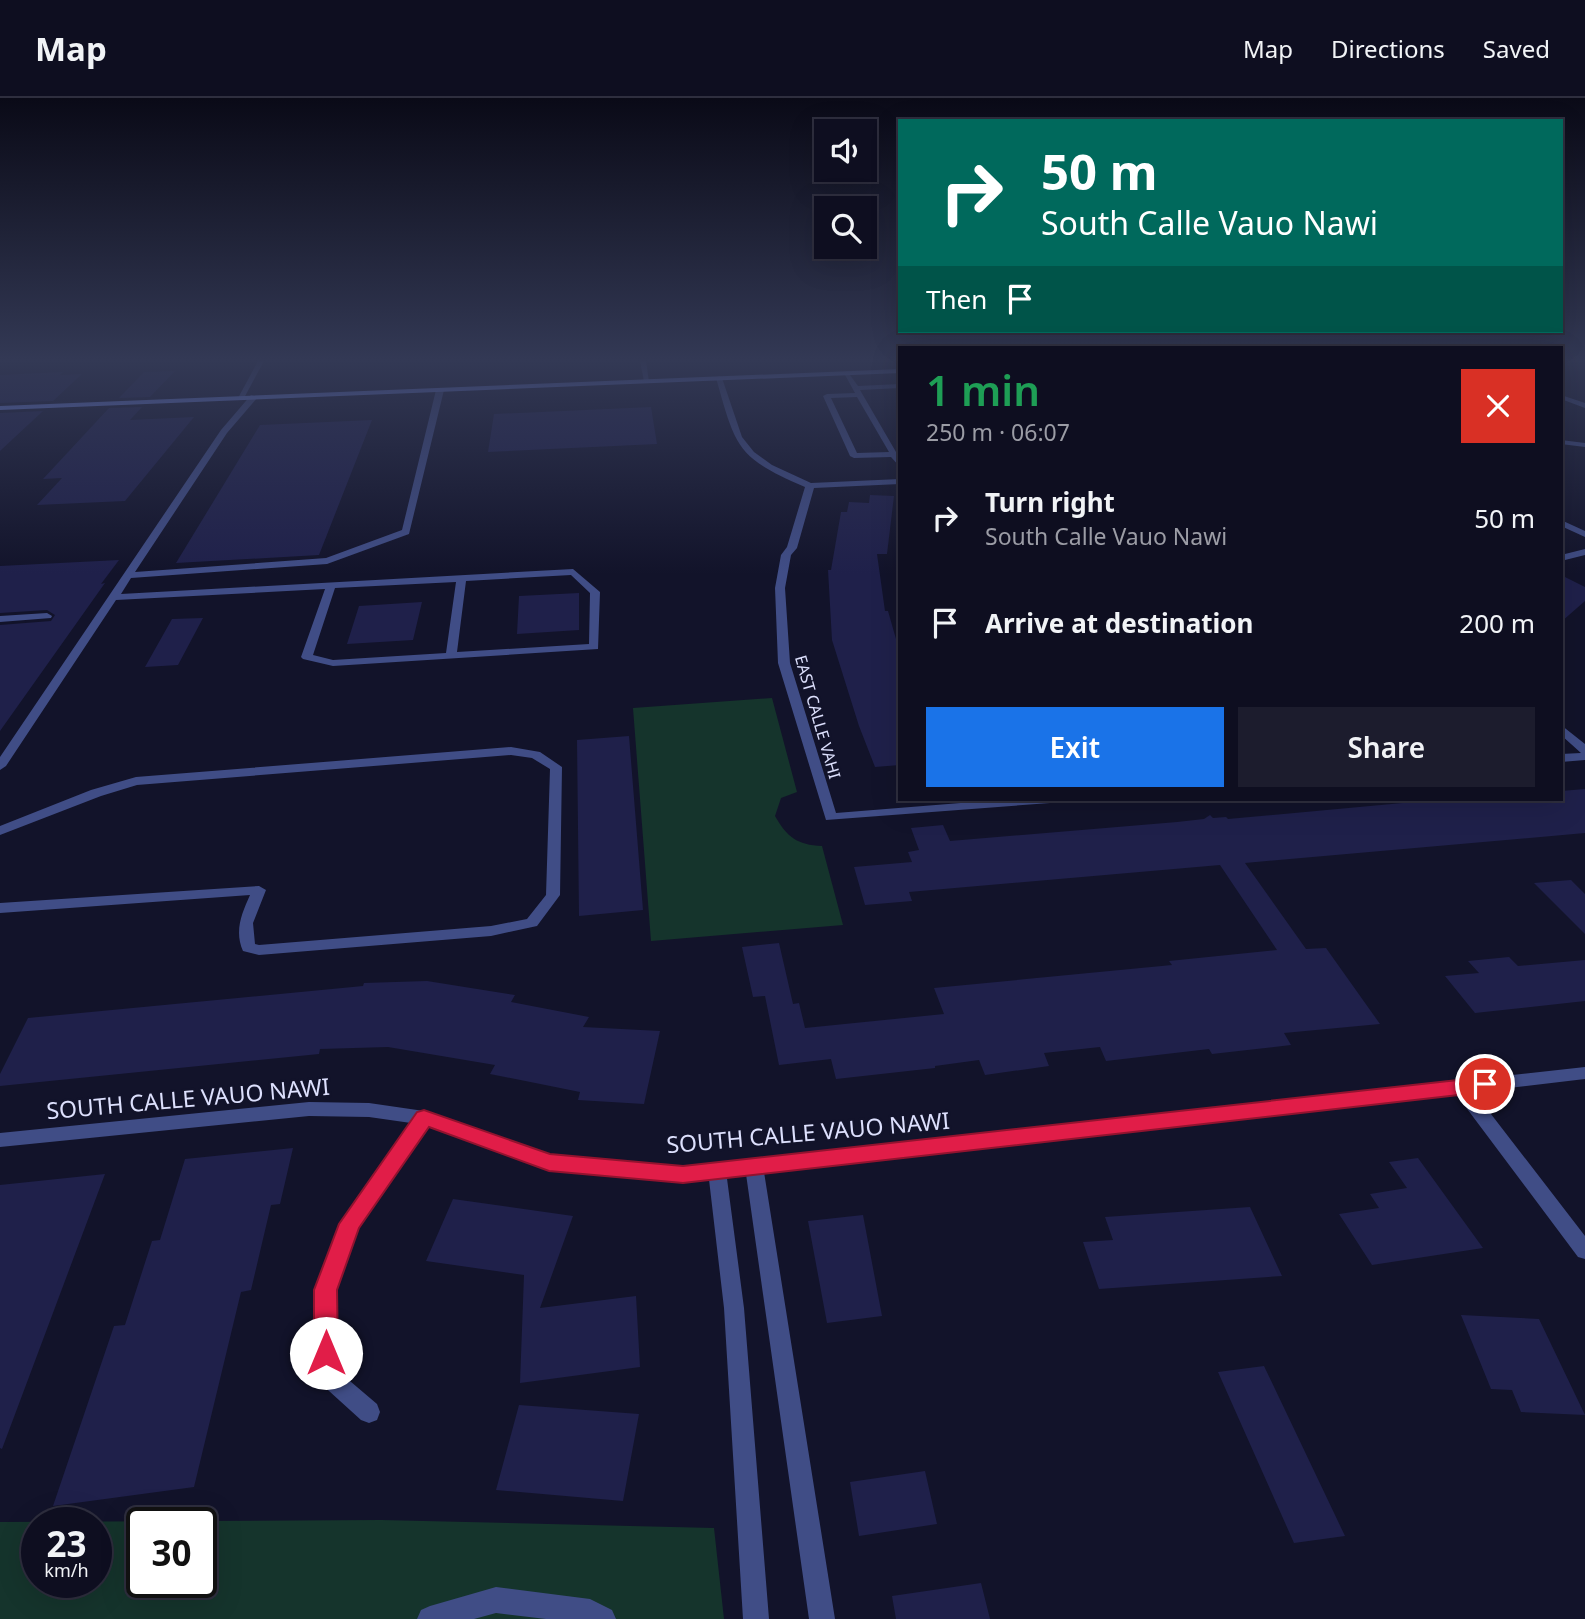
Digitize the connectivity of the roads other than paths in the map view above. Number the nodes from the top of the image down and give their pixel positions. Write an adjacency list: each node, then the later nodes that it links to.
1 (224, 432): 16 (street)
2 (430, 432): 16 (street)
3 (736, 432): 10 (street)
4 (843, 432): 8 (street)
5 (882, 432): 8 (street)
6 (1563, 442): 7 (street)
7 (1585, 445)
8 (897, 455)
9 (898, 481): 10 (street)
10 (810, 486): 28 (street, EAST CALLE VAHI)
11 (1563, 524): 12 (street)
12 (1585, 534)
13 (1585, 552): 14 (street)
14 (1566, 557): 15 (street)
15 (1585, 563)
16 (128, 575): 19 (street)
17 (461, 578): 18 (street); 22 (street); 22 (street)
18 (331, 585): 19 (street); 22 (street)
19 (114, 597): 27 (street)
20 (47, 616): 21 (street)
21 (0, 619)
22 (451, 656)
23 (1563, 731): 24 (street)
24 (1585, 750)
25 (1585, 756): 26 (street)
26 (1563, 758)
27 (0, 766)
28 (1032, 801)
29 (0, 831): 30 (street)
30 (0, 908)
31 (1585, 1073): 32 (street, SOUTH CALLE VAUO NAWI)
32 (1460, 1087): 35 (street, SOUTH CALLE VAUO NAWI); 37 (street)
33 (424, 1118): 34 (street, SOUTH CALLE VAUO NAWI); 36 (street, SOUTH CALLE VAUO NAWI); 38 (street)
34 (0, 1140)
35 (754, 1167): 36 (street, SOUTH CALLE VAUO NAWI); 42 (street)
36 (717, 1171): 41 (street)
37 (1585, 1251)
38 (369, 1412)
39 (430, 1619): 40 (street)
40 (603, 1619)
41 (756, 1619)
42 (822, 1619)

